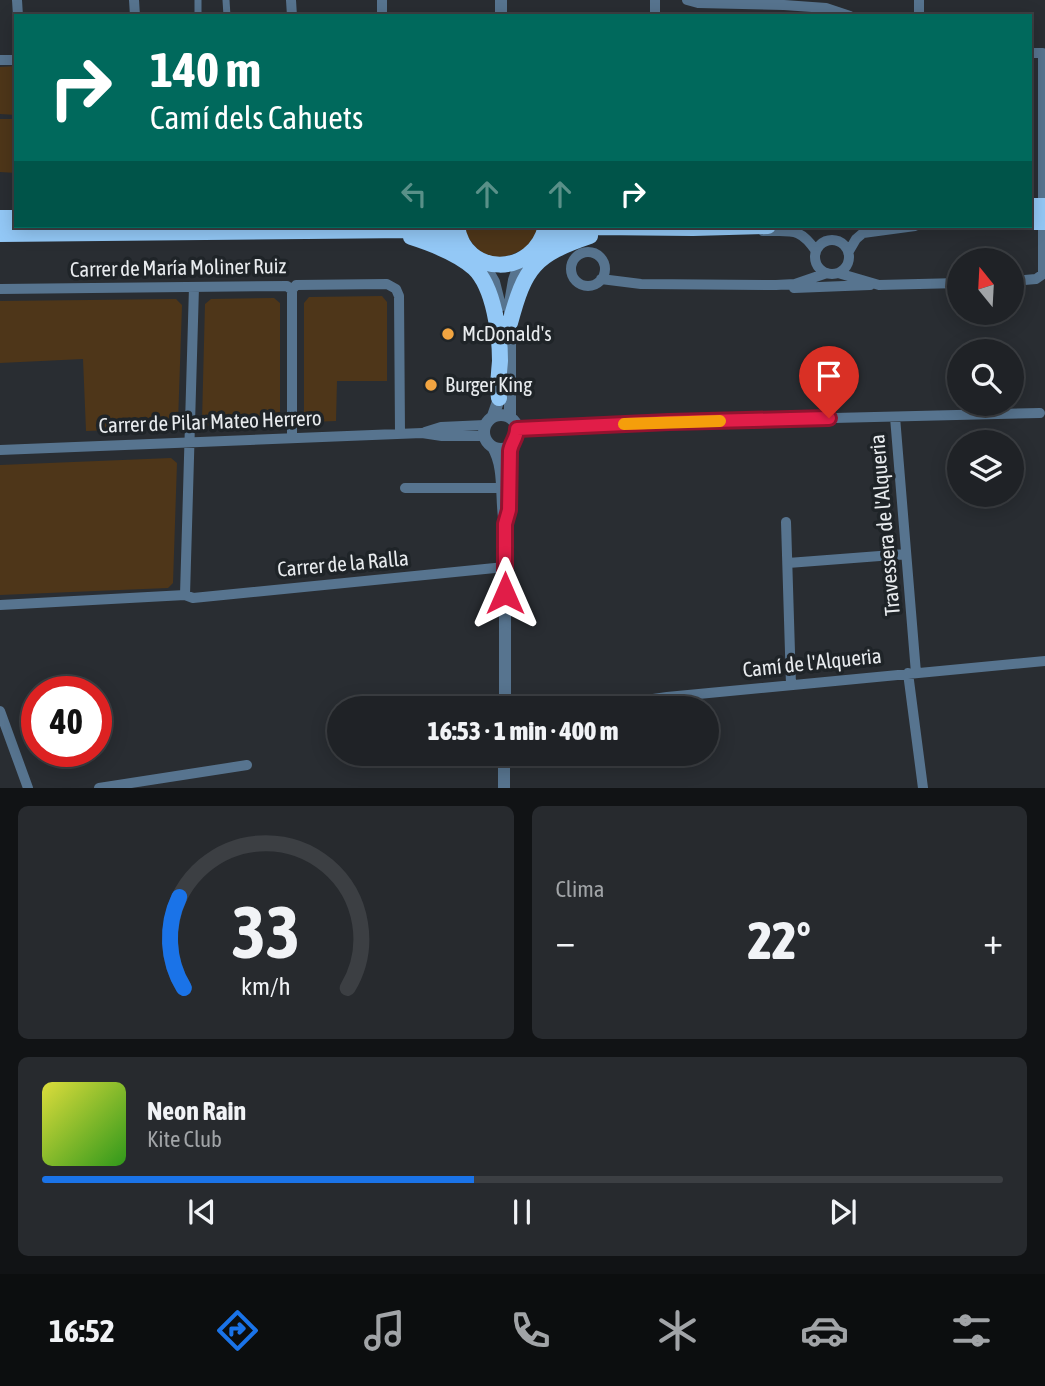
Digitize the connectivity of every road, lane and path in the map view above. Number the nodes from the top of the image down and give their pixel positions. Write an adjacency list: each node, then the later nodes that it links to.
1 (687, 0): 2 (street)
2 (766, 7): 3 (street)
3 (844, 14)
4 (1044, 52): 6 (street)
5 (1032, 178): 6 (street)
6 (1043, 178): 26 (street)
7 (458, 228): 15 (highway)
8 (546, 228): 16 (highway)
9 (591, 228): 16 (highway)
10 (617, 228): 34 (highway)
11 (693, 228): 17 (street)
12 (900, 228): 18 (street)
13 (389, 230): 14 (highway); 15 (highway); 35 (highway)
14 (0, 234)
15 (462, 243): 20 (highway)
16 (537, 247): 19 (highway)
17 (816, 251): 18 (street); 21 (street)
18 (849, 251): 22 (street)
19 (521, 260): 20 (highway); 34 (street)
20 (482, 261): 35 (street)
21 (816, 263): 23 (street); 27 (street)
22 (849, 264): 23 (street); 25 (street)
23 (832, 274): 25 (street); 27 (street)
24 (601, 279): 29 (street)
25 (861, 279): 30 (street)
26 (1024, 280)
27 (803, 282): 29 (street)
28 (947, 283): 30 (street)
29 (776, 285): 30 (street)
30 (879, 285)
31 (194, 287): 32 (street, Carrer de María Moliner Ruiz); 33 (street, Carrer de María Moliner Ruiz); 43 (street)
32 (0, 289)
33 (292, 290): 41 (street, Carrer de María Moliner Ruiz); 42 (street)
34 (510, 323): 37 (street)
35 (499, 398): 39 (street)
36 (1040, 413): 38 (street)
37 (510, 417): 39 (street); 40 (street)
38 (895, 417): 40 (street); 51 (street, Travessera de l'Alqueria)
39 (487, 426): 41 (street, Carrer de Pilar Mateo Herrero); 45 (street)
40 (517, 429): 44 (street)
41 (400, 433): 42 (street, Carrer de Pilar Mateo Herrero)
42 (292, 438): 43 (street, Carrer de Pilar Mateo Herrero)
43 (190, 442): 46 (street, Carrer de Pilar Mateo Herrero); 54 (street)
44 (511, 445): 45 (street); 50 (street)
45 (494, 447): 48 (street)
46 (0, 450)
47 (405, 488): 48 (street)
48 (501, 488): 50 (street)
49 (786, 522): 52 (street)
50 (505, 524): 53 (street)
51 (906, 554): 52 (street); 57 (street, Travessera de l'Alqueria)
52 (788, 563): 58 (street)
53 (505, 566): 54 (street, Carrer de la Ralla); 59 (street)
54 (185, 595): 55 (street, Carrer de la Ralla)
55 (0, 605)
56 (1045, 661): 57 (street, Camí de l'Alqueria)
57 (912, 673): 58 (street, Camí de l'Alqueria); 67 (street, Travessera de l'Alqueria)
58 (791, 685): 60 (street, Camí de l'Alqueria)
59 (505, 696)
60 (677, 696)
61 (0, 711): 64 (street)
62 (247, 765): 65 (street)
63 (504, 766): 66 (street)
64 (28, 788)
65 (99, 788)
66 (504, 788)
67 (923, 788)

